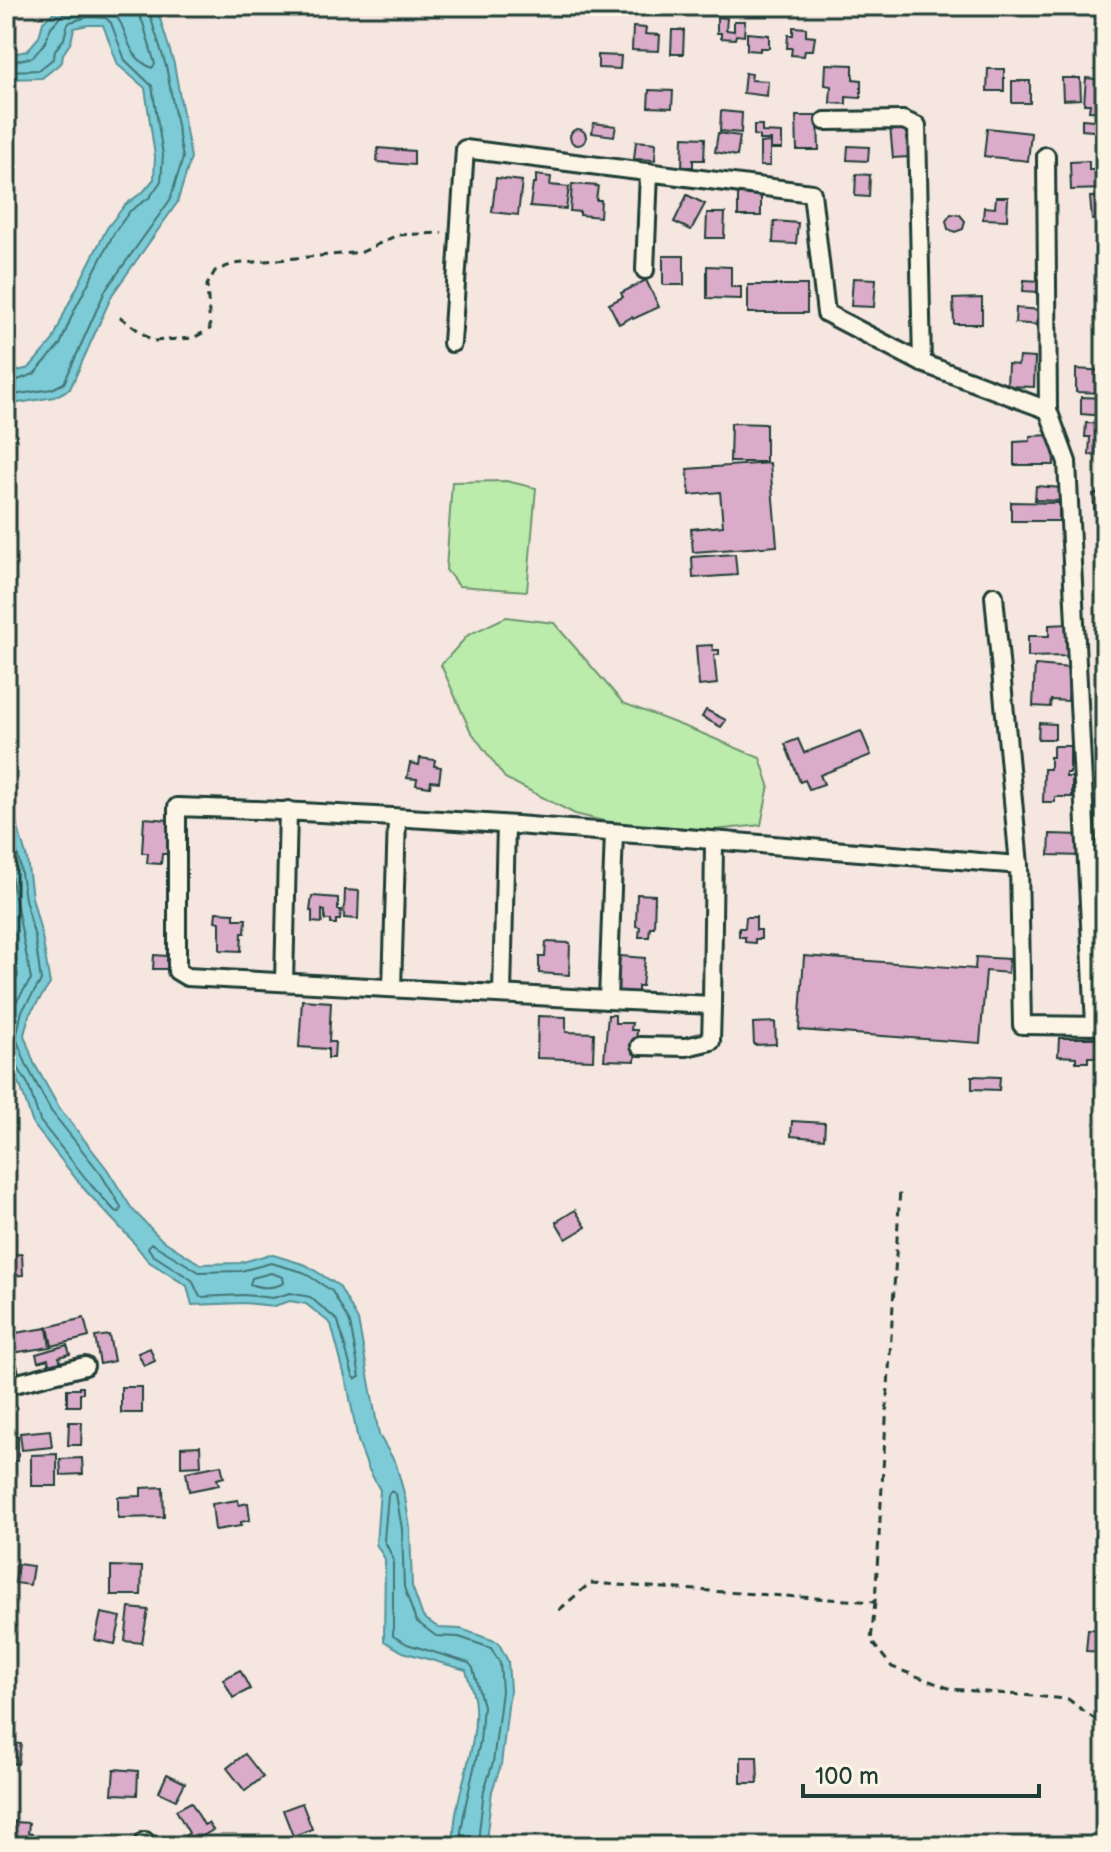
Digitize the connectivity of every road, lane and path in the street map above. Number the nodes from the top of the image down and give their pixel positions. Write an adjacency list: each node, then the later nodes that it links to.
1 (825, 121): 8 (street)
2 (1046, 156): 9 (street)
3 (649, 172): 4 (street); 5 (street); 8 (street)
4 (461, 227): 6 (path); 7 (street)
5 (645, 270)
6 (120, 317)
7 (452, 343)
8 (922, 363): 9 (street)
9 (1048, 410): 22 (street)
10 (994, 596): 16 (street)
11 (288, 810): 12 (street); 17 (street); 17 (street)
12 (397, 818): 13 (street); 18 (street)
13 (506, 825): 14 (street); 19 (street)
14 (614, 833): 15 (street); 20 (street)
15 (714, 841): 16 (street); 21 (street)
16 (1019, 865): 22 (street)
17 (284, 982): 18 (street)
18 (392, 988): 19 (street)
19 (502, 993): 20 (street)
20 (608, 1000): 21 (street)
21 (712, 1005): 23 (street)
22 (1100, 1025)
23 (640, 1046)
24 (900, 1189): 27 (path)
25 (85, 1366): 26 (street)
26 (6, 1386)
27 (875, 1602): 28 (path); 29 (path)
28 (559, 1610)
29 (1105, 1727)

